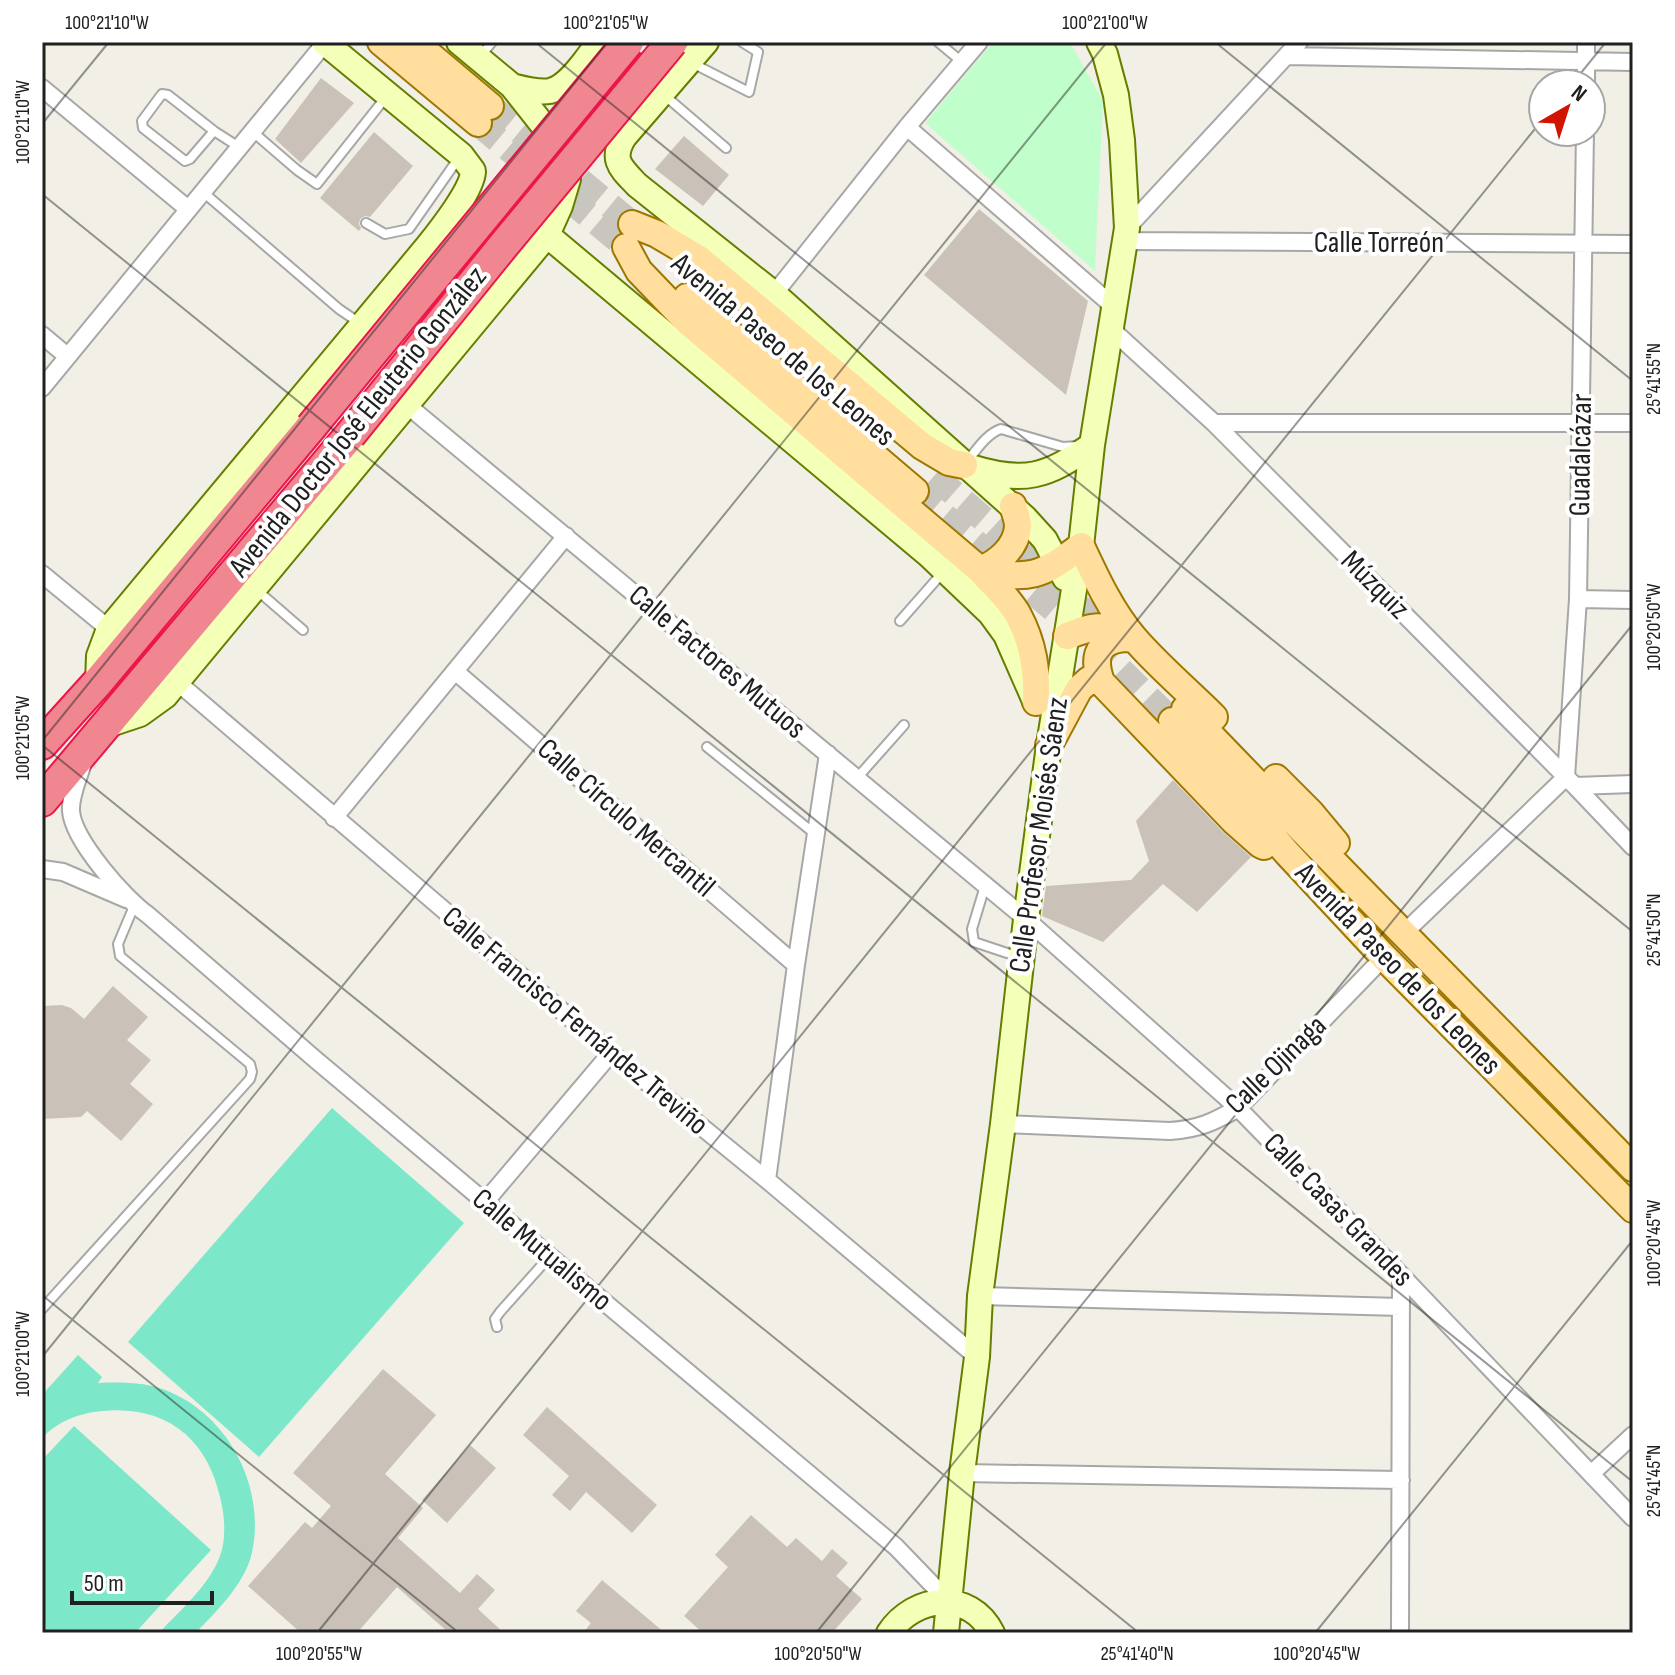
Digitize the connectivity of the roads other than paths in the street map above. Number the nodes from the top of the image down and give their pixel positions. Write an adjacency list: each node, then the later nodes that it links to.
1 (324, 42): 24 (street); 27 (street)
2 (381, 42): 3 (main road)
3 (414, 42)
4 (459, 42): 14 (street)
5 (628, 42): 75 (highway, Avenida Doctor José Eleuterio González, bridge)
6 (706, 42): 15 (street)
7 (742, 42): 15 (lane)
8 (938, 42): 17 (lane)
9 (979, 42): 17 (street)
10 (1099, 42): 38 (street, Calle Profesor Moisés Sáenz)
11 (1299, 42): 16 (street)
12 (1586, 42): 18 (street)
13 (596, 47): 21 (street); 23 (street)
14 (485, 50): 21 (street)
15 (680, 52): 23 (street); 78 (highway, Avenida Doctor José Eleuterio González, bridge)
16 (1287, 56): 18 (street); 38 (street)
17 (962, 62): 25 (street)
18 (1586, 62): 19 (street); 20 (street)
19 (1633, 62)
20 (1586, 68)
21 (512, 86): 39 (street)
22 (42, 88): 35 (street)
23 (663, 93): 29 (lane); 44 (street)
24 (388, 95): 31 (street); 32 (lane)
25 (907, 127): 44 (street); 45 (street, Múzquiz)
26 (214, 131): 26 (lane); 28 (lane)
27 (252, 131): 28 (street); 32 (lane)
28 (239, 147): 34 (street)
29 (726, 148)
30 (1585, 148): 41 (street, Guadalcázar)
31 (461, 155): 37 (lane); 43 (street)
32 (317, 184): 33 (lane)
33 (326, 191)
34 (202, 192): 35 (street); 46 (lane)
35 (188, 209): 48 (street)
36 (366, 223): 37 (lane)
37 (409, 229): 43 (lane)
38 (1126, 234): 41 (street, Calle Torreón); 45 (street, Calle Profesor Moisés Sáenz)
39 (547, 235): 50 (street); 60 (street)
40 (626, 237): 55 (main road); 56 (main road, Avenida Paseo de los Leones); 62 (main road)
41 (1584, 243): 42 (street, Calle Torreón); 51 (street, Guadalcázar)
42 (1633, 244)
43 (427, 247): 46 (street)
44 (774, 294): 55 (street)
45 (1112, 317): 52 (street, Múzquiz); 54 (street, Calle Profesor Moisés Sáenz)
46 (362, 325): 69 (street)
47 (42, 335): 48 (street)
48 (67, 356): 49 (street)
49 (42, 388)
50 (407, 405): 58 (street, Calle Factores Mutuos); 64 (street)
51 (1582, 422): 52 (street); 53 (street); 66 (street, Guadalcázar)
52 (1214, 423): 86 (street, Múzquiz)
53 (1633, 423)
54 (1092, 445): 55 (street); 55 (lane); 59 (street, Calle Profesor Moisés Sáenz)
55 (964, 465): 57 (street)
56 (925, 484)
57 (1013, 506): 61 (street); 62 (main road)
58 (566, 536): 73 (street); 84 (street, Calle Factores Mutuos)
59 (1081, 546): 61 (main road); 65 (street, Calle Profesor Moisés Sáenz); 72 (main road)
60 (937, 563): 62 (street); 68 (lane); 77 (street)
61 (1059, 564): 62 (main road); 65 (street)
62 (980, 570): 77 (main road)
63 (42, 574): 69 (street)
64 (255, 587): 70 (lane); 74 (street)
65 (1073, 595): 71 (street, Calle Profesor Moisés Sáenz)
66 (1578, 599): 67 (street); 86 (street, Guadalcázar)
67 (1633, 600)
68 (900, 621)
69 (109, 629): 75 (street)
70 (303, 630)
71 (1067, 636): 72 (main road); 81 (street, Calle Profesor Moisés Sáenz)
72 (1134, 638): 76 (main road); 94 (main road)
73 (456, 672): 89 (street); 101 (street, Calle Círculo Mercantil)
74 (176, 681): 78 (street); 89 (street, Calle Francisco Fernández Treviño)
75 (98, 682): 80 (highway, Avenida Doctor José Eleuterio González)
76 (1101, 682): 81 (main road); 92 (main road)
77 (1036, 702): 81 (street)
78 (107, 725): 83 (highway, Avenida Doctor José Eleuterio González)
79 (904, 725): 85 (lane)
80 (47, 735)
81 (1049, 745): 97 (street, Calle Profesor Moisés Sáenz)
82 (707, 747): 90 (lane)
83 (86, 750): 88 (highway, Avenida Doctor José Eleuterio González); 96 (street, Calle Mutualismo)
84 (828, 754): 85 (street, Calle Factores Mutuos); 90 (street)
85 (857, 778): 95 (street, Calle Factores Mutuos)
86 (1570, 781): 87 (street); 91 (street, Múzquiz); 98 (street)
87 (1633, 784)
88 (42, 801)
89 (334, 818): 102 (street, Calle Francisco Fernández Treviño)
90 (817, 836): 101 (street)
91 (1633, 847)
92 (1287, 853): 94 (main road, Avenida Paseo de los Leones); 99 (main road, Avenida Paseo de los Leones)
93 (42, 869): 96 (street, Calle Mutualismo)
94 (1349, 879): 98 (main road, Avenida Paseo de los Leones)
95 (986, 885): 97 (street, Calle Factores Mutuos); 100 (lane)
96 (133, 904): 107 (street, Calle Mutualismo); 113 (lane)
97 (1026, 919): 100 (street, Calle Profesor Moisés Sáenz); 103 (street, Calle Casas Grandes)
98 (1404, 933): 105 (main road, Avenida Paseo de los Leones)
99 (1384, 957): 103 (street, Calle Ojinaga); 108 (main road, Avenida Paseo de los Leones)
100 (1022, 958): 104 (street, Calle Profesor Moisés Sáenz)
101 (796, 965): 106 (street)
102 (611, 1053): 106 (street, Calle Francisco Fernández Treviño); 107 (street)
103 (1238, 1108): 104 (street, Calle Ojinaga); 110 (street, Calle Casas Grandes)
104 (1003, 1124): 111 (street, Calle Profesor Moisés Sáenz)
105 (1633, 1168)
106 (767, 1180): 115 (street, Calle Francisco Fernández Treviño)
107 (485, 1202): 109 (street, Calle Mutualismo)
108 (1633, 1209)
109 (550, 1256): 114 (lane); 121 (street, Calle Mutualismo)
110 (1401, 1275): 112 (street); 118 (street, Calle Casas Grandes)
111 (980, 1296): 112 (street); 115 (street, Calle Profesor Moisés Sáenz)
112 (1401, 1307): 119 (street)
113 (42, 1309)
114 (497, 1327)
115 (977, 1357): 117 (street, Calle Profesor Moisés Sáenz)
116 (1633, 1435): 118 (street)
117 (962, 1473): 119 (street); 121 (street, Calle Profesor Moisés Sáenz)
118 (1591, 1474): 120 (street, Calle Casas Grandes)
119 (1401, 1480): 125 (street)
120 (1633, 1518)
121 (950, 1603): 122 (street); 123 (street, Calle Profesor Moisés Sáenz); 124 (street)
122 (889, 1633)
123 (946, 1633)
124 (992, 1633)
125 (1400, 1633)

